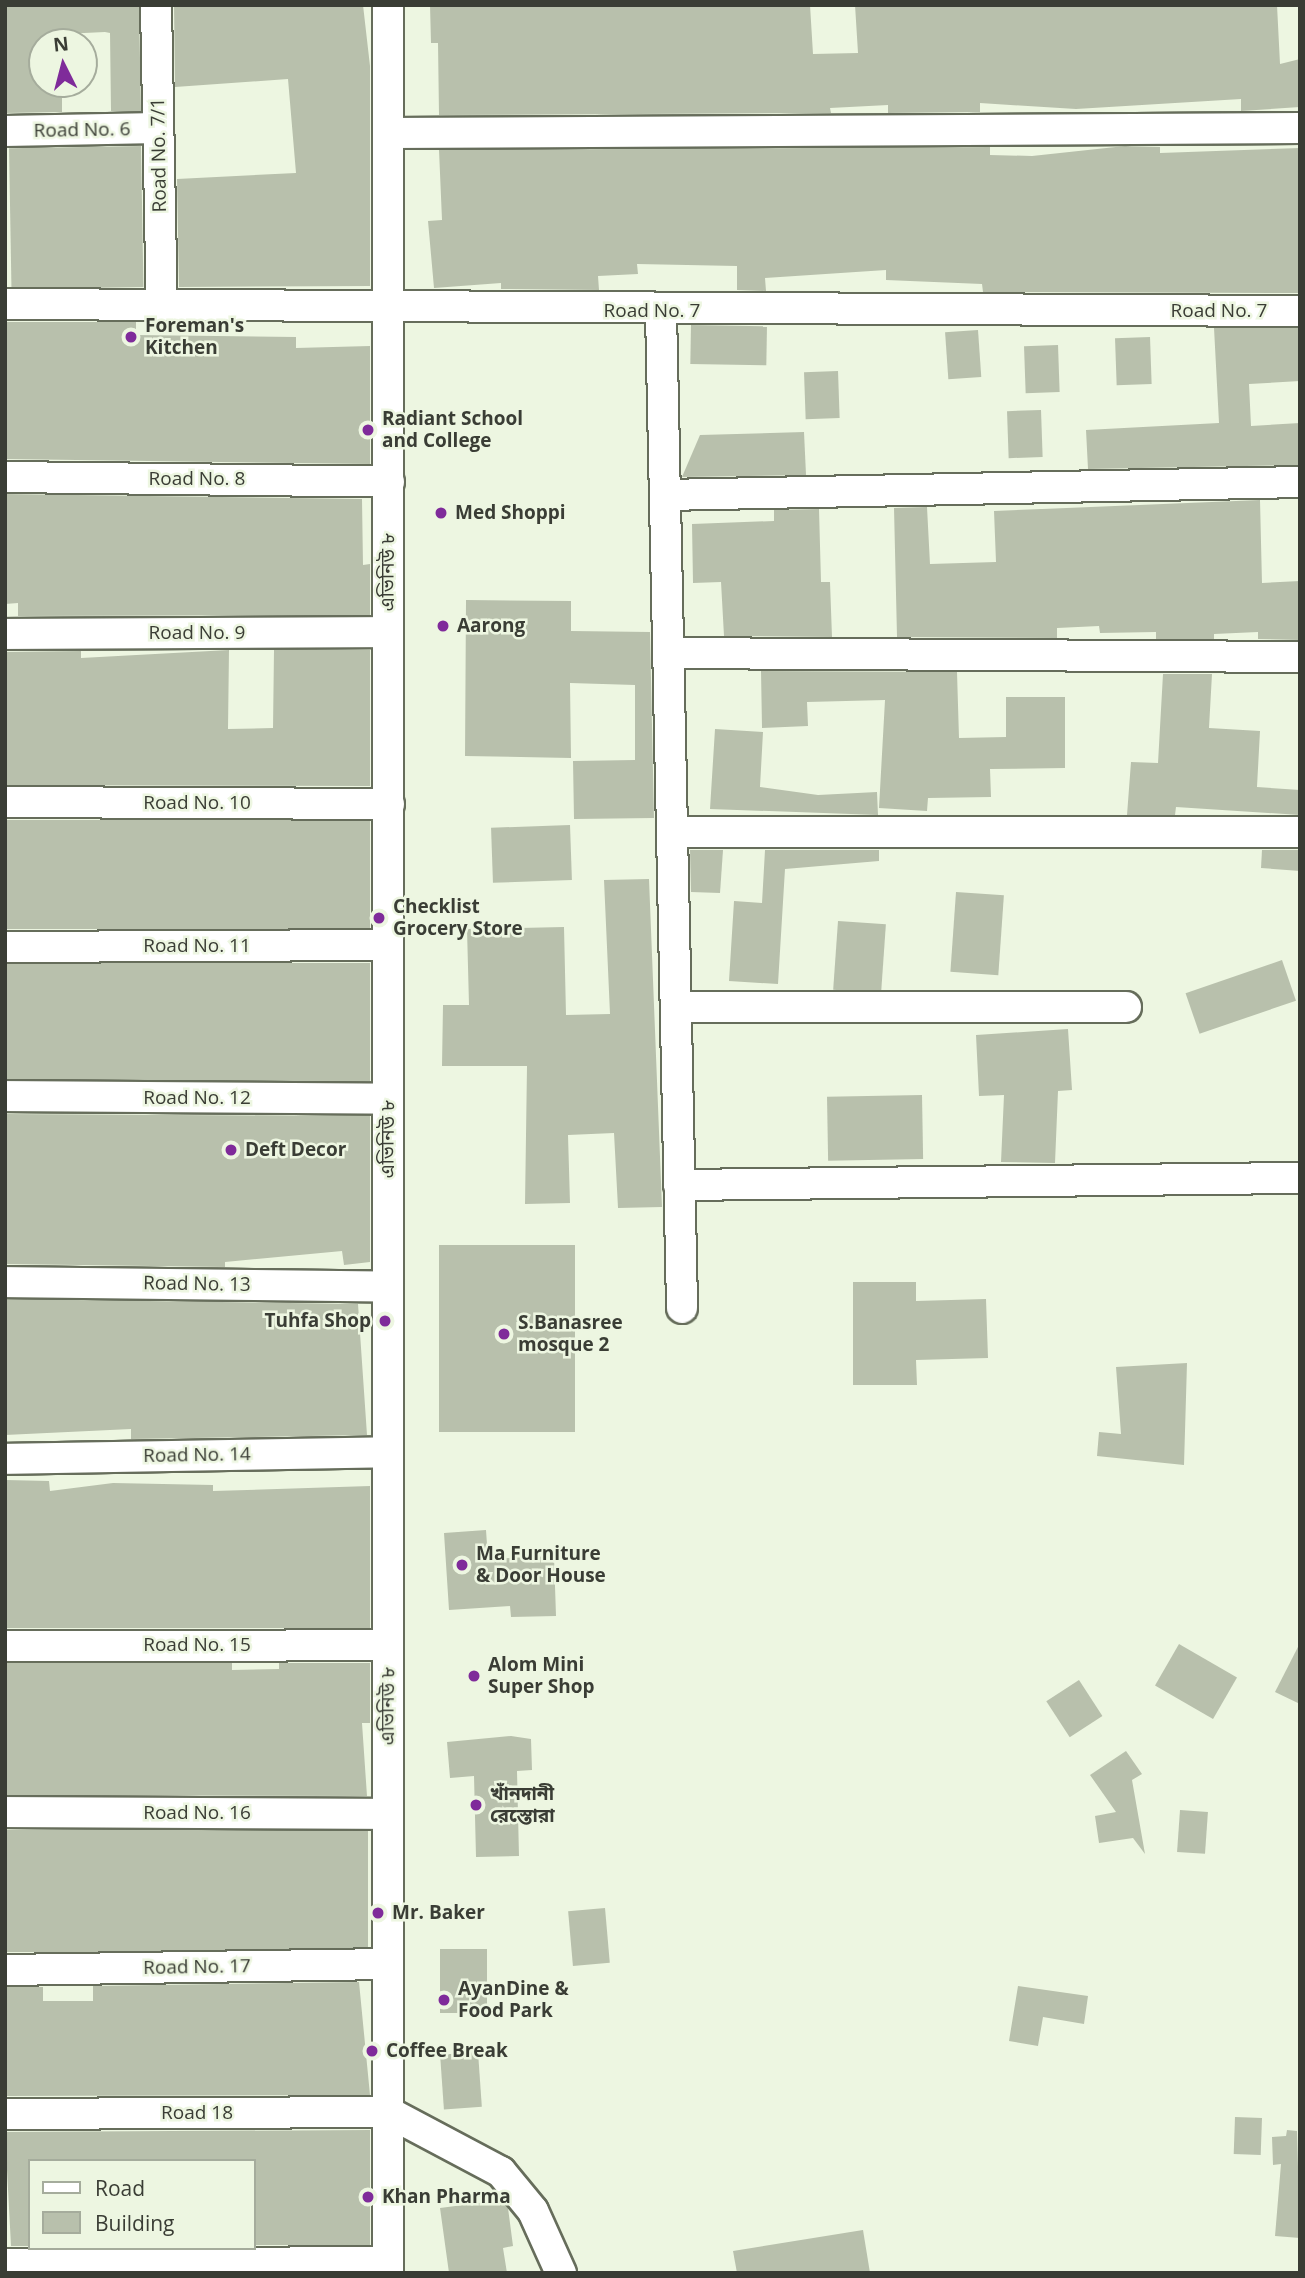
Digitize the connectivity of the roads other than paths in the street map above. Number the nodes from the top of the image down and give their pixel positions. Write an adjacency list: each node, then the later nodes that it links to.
1 (156, 5): 3 (street, Road No. 7/1)
2 (388, 5): 6 (street, এভিনিউ ৮)
3 (159, 128): 5 (street, Road No. 6); 8 (street, Road No. 7/1)
4 (1300, 128): 6 (street)
5 (5, 131)
6 (389, 133): 9 (street, এভিনিউ ৮)
7 (5, 304): 8 (street, Road No. 7)
8 (162, 304): 9 (street, Road No. 7)
9 (388, 308): 10 (street, Road No. 7); 13 (street, এভিনিউ ৮)
10 (661, 311): 11 (street, Road No. 7); 15 (street)
11 (1300, 311)
12 (5, 477): 13 (street, Road No. 8)
13 (388, 482): 16 (street, এভিনিউ ৮)
14 (1300, 482): 15 (street)
15 (665, 495): 18 (street)
16 (388, 632): 17 (street, Road No. 9); 21 (street, এভিনিউ ৮)
17 (5, 634)
18 (668, 653): 19 (street); 22 (street)
19 (1300, 657)
20 (5, 802): 21 (street, Road No. 10)
21 (388, 804): 24 (street, এভিনিউ ৮)
22 (672, 832): 23 (street); 26 (street)
23 (1300, 832)
24 (388, 945): 25 (street, Road No. 11); 29 (street, এভিনিউ ৮)
25 (5, 947)
26 (676, 1007): 27 (street); 31 (street)
27 (1126, 1007)
28 (5, 1096): 29 (street, Road No. 12)
29 (388, 1099): 33 (street, এভিনিউ ৮)
30 (1300, 1178): 31 (street)
31 (679, 1185): 34 (street)
32 (5, 1282): 33 (street, Road No. 13)
33 (388, 1286): 35 (street, এভিনিউ ৮)
34 (682, 1308)
35 (388, 1452): 36 (street, Road No. 14); 37 (street, এভিনিউ ৮)
36 (5, 1459)
37 (388, 1645): 38 (street, Road No. 15); 40 (street, এভিনিউ ৮)
38 (5, 1646)
39 (5, 1812): 40 (street, Road No. 16)
40 (388, 1814): 41 (street, এভিনিউ ৮)
41 (388, 1964): 42 (street, Road No. 17); 43 (street, এভিনিউ ৮)
42 (5, 1970)
43 (388, 2112): 44 (street, Road 18); 46 (street, এভিনিউ ৮); 47 (street)
44 (5, 2114)
45 (5, 2264): 46 (street)
46 (388, 2267)
47 (561, 2273)

